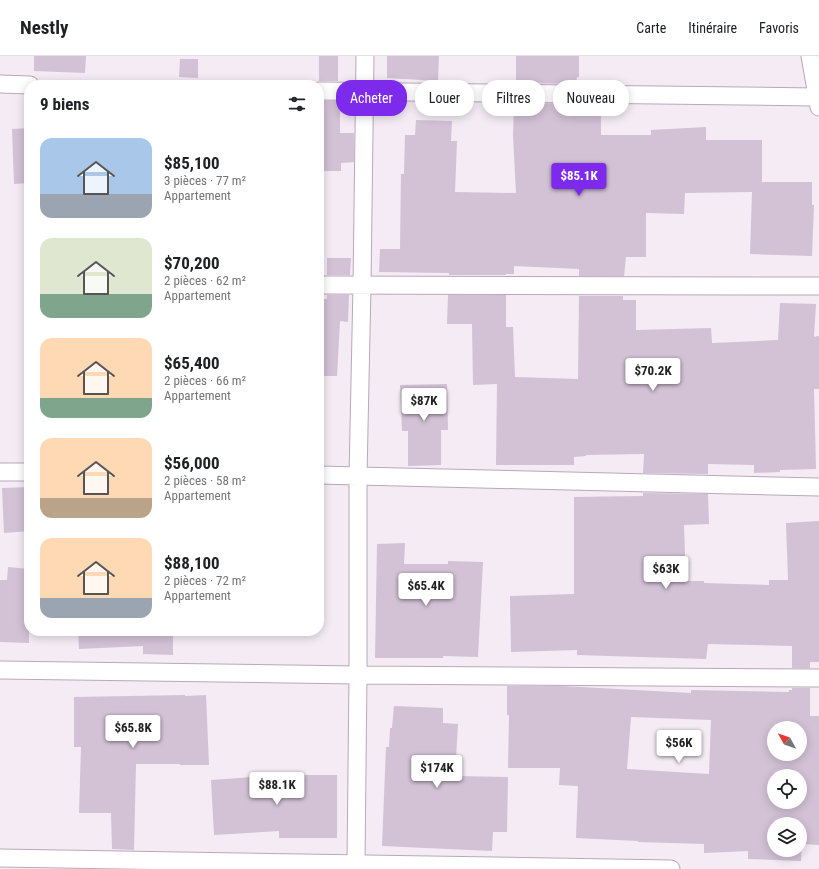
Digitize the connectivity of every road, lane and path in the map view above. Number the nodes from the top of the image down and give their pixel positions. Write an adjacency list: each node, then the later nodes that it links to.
1 (365, 56): 3 (street)
2 (810, 56): 9 (street)
3 (364, 80)
4 (0, 84): 5 (street)
5 (24, 85)
6 (324, 91): 7 (street)
7 (336, 91)
8 (407, 93): 9 (street)
9 (818, 103)
10 (364, 116): 12 (street)
11 (324, 285): 12 (street)
12 (362, 286): 13 (street); 17 (street)
13 (819, 286)
14 (0, 472): 15 (street)
15 (24, 472)
16 (324, 475): 17 (street)
17 (358, 476): 18 (street); 20 (street)
18 (819, 487)
19 (0, 670): 20 (street)
20 (358, 675): 21 (street); 23 (street)
21 (819, 678)
22 (0, 858): 23 (street)
23 (356, 863): 24 (street)
24 (671, 869)

